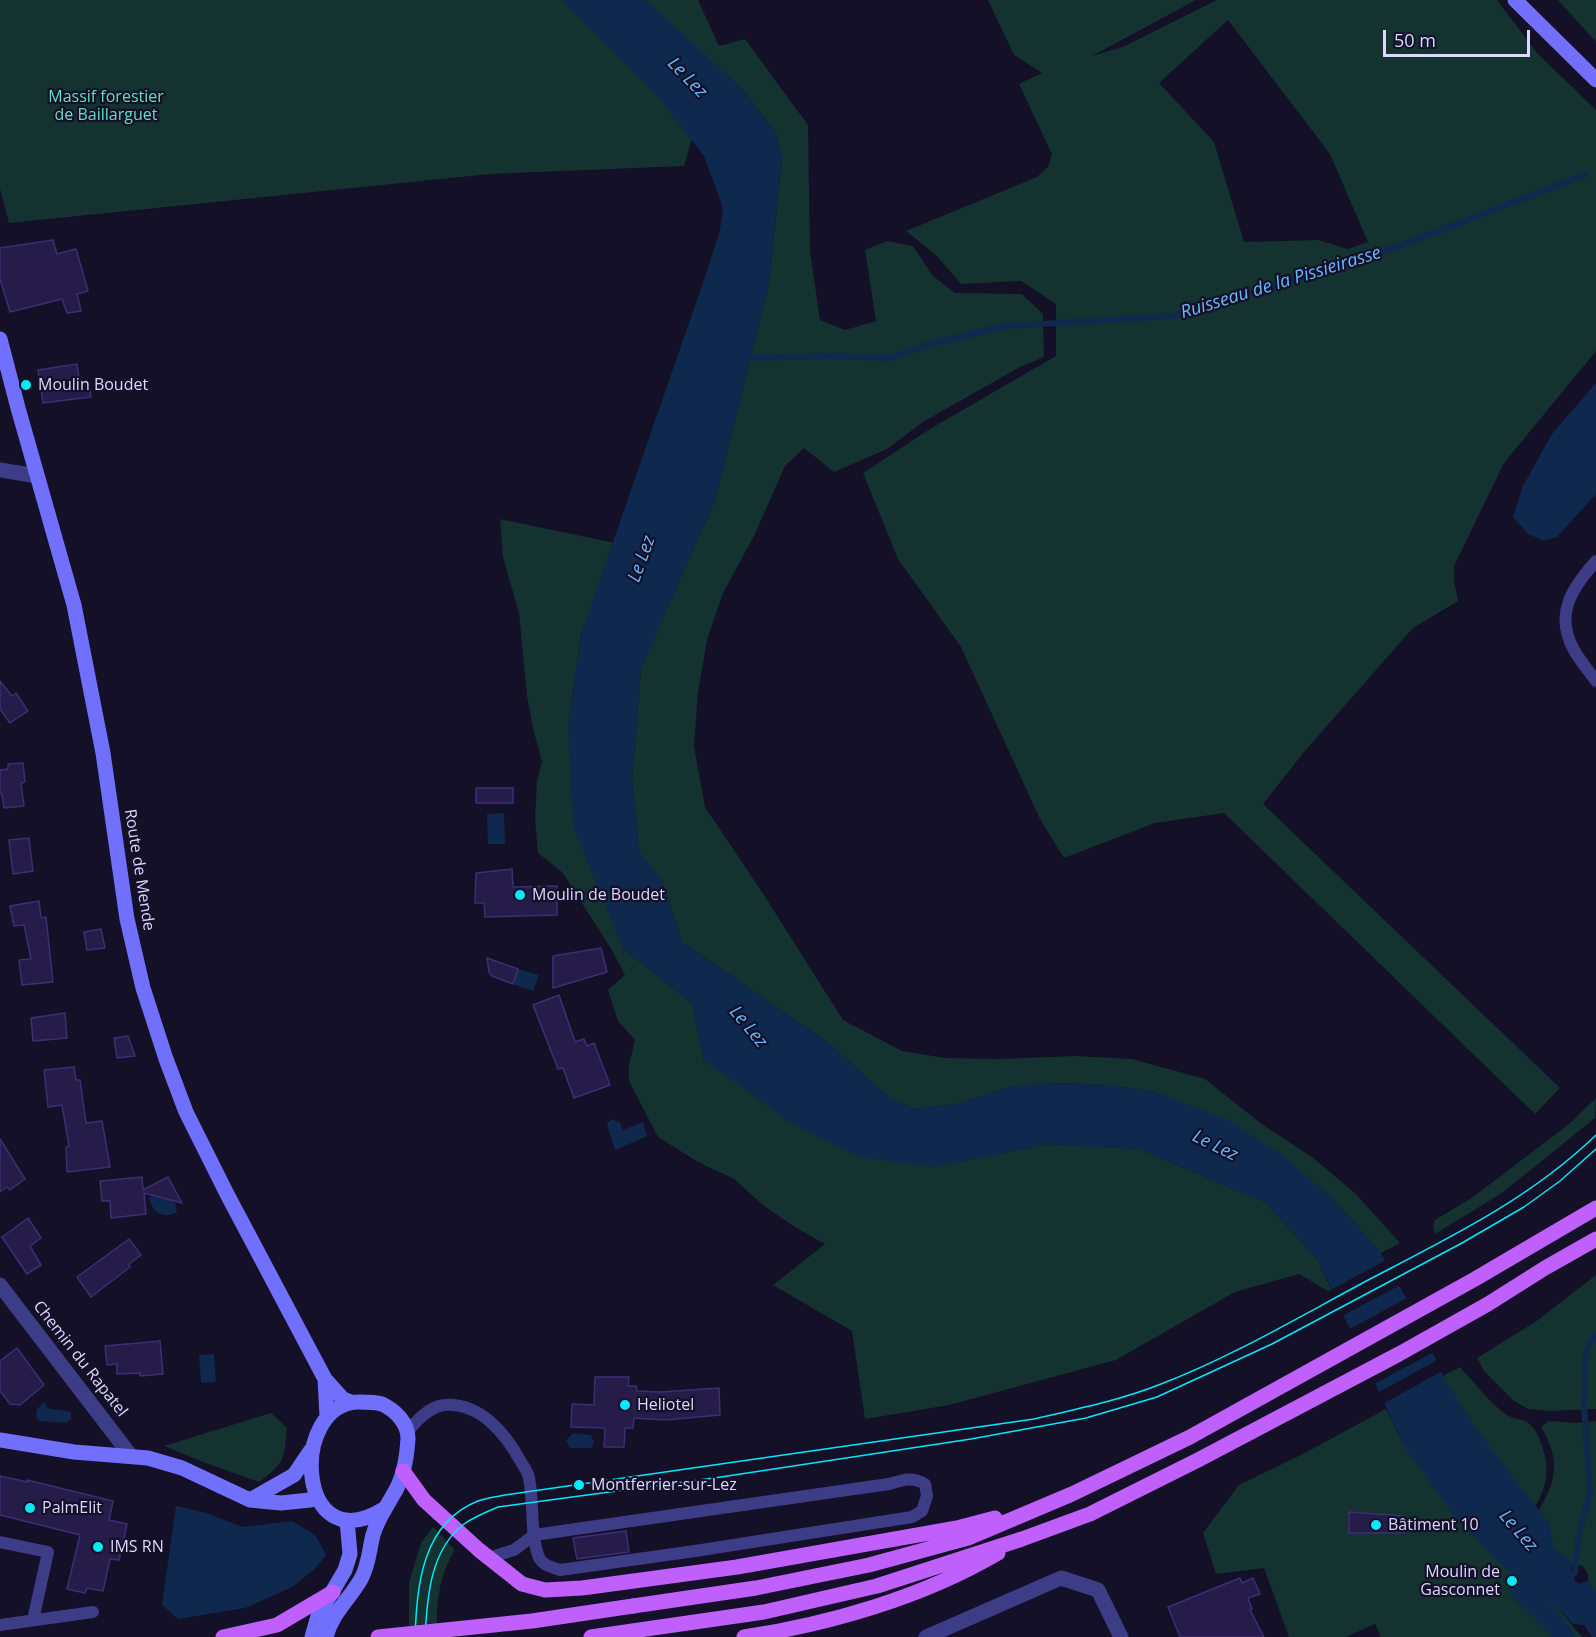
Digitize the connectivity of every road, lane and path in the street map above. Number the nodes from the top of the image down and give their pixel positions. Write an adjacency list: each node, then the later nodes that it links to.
1 (1515, 0): 2 (street)
2 (1596, 80)
3 (0, 339): 5 (street, Route de Mende)
4 (0, 470): 5 (street)
5 (37, 476): 11 (street, Route de Mende)
6 (1596, 561): 7 (lane)
7 (1596, 681)
8 (1596, 1208): 18 (main road)
9 (1596, 1239): 25 (main road)
10 (0, 1285): 17 (street, Chemin du Rapatel)
11 (325, 1379): 12 (street); 13 (street)
12 (351, 1402): 13 (street); 14 (street)
13 (327, 1416): 16 (street)
14 (408, 1431): 19 (street); 24 (lane)
15 (0, 1440): 17 (street)
16 (314, 1447): 20 (street); 21 (street)
17 (132, 1456): 21 (street)
18 (1130, 1467): 27 (main road); 35 (main road, bridge)
19 (403, 1471): 22 (street); 27 (main road)
20 (317, 1497): 21 (street); 23 (street)
21 (250, 1500)
22 (384, 1509): 23 (street); 34 (street)
23 (347, 1520): 28 (street)
24 (534, 1534): 24 (lane); 27 (lane)
25 (1022, 1539): 36 (main road); 37 (main road)
26 (0, 1542): 30 (lane)
27 (488, 1558)
28 (333, 1592): 32 (main road); 33 (street)
29 (93, 1612): 30 (lane)
30 (33, 1620): 31 (lane)
31 (0, 1625)
32 (223, 1637)
33 (312, 1637)
34 (326, 1637)
35 (378, 1637)
36 (591, 1637)
37 (744, 1637)
38 (926, 1637): 39 (street)
39 (1121, 1637)

